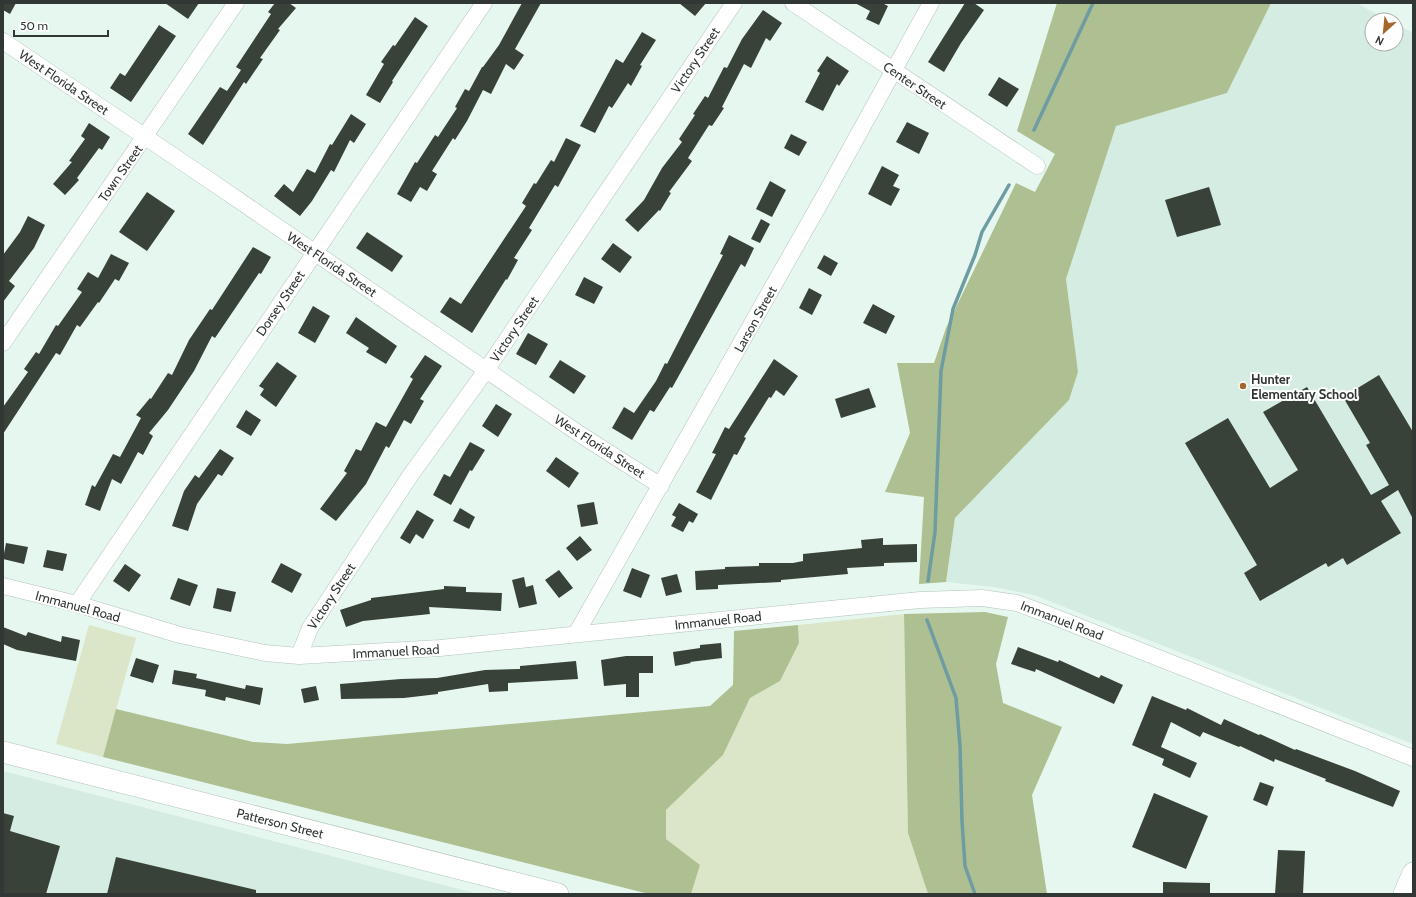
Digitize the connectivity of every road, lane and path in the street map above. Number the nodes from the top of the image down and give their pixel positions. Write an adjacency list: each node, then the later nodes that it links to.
1 (236, 3): 8 (street, Town Street)
2 (484, 3): 10 (street, Dorsey Street)
3 (734, 3): 12 (street, Victory Street)
4 (793, 3): 7 (street, Center Street)
5 (931, 3): 7 (street, Larson Street)
6 (3, 41): 8 (street, West Florida Street)
7 (894, 71): 9 (street, Center Street); 13 (street, Larson Street)
8 (145, 136): 10 (street, West Florida Street); 11 (street, Town Street)
9 (1037, 166)
10 (314, 252): 12 (street, West Florida Street); 15 (street, Dorsey Street)
11 (3, 343)
12 (487, 369): 13 (street, West Florida Street); 17 (street, Victory Street)
13 (660, 486): 16 (street, Larson Street)
14 (3, 586): 15 (street, Immanuel Road)
15 (77, 604): 17 (street, Immanuel Road)
16 (576, 634): 17 (street, Immanuel Road); 19 (street, Immanuel Road)
17 (299, 656)
18 (3, 752): 21 (main road, Patterson Street)
19 (1413, 758)
20 (1413, 873): 22 (main road)
21 (558, 894)
22 (1404, 894)

